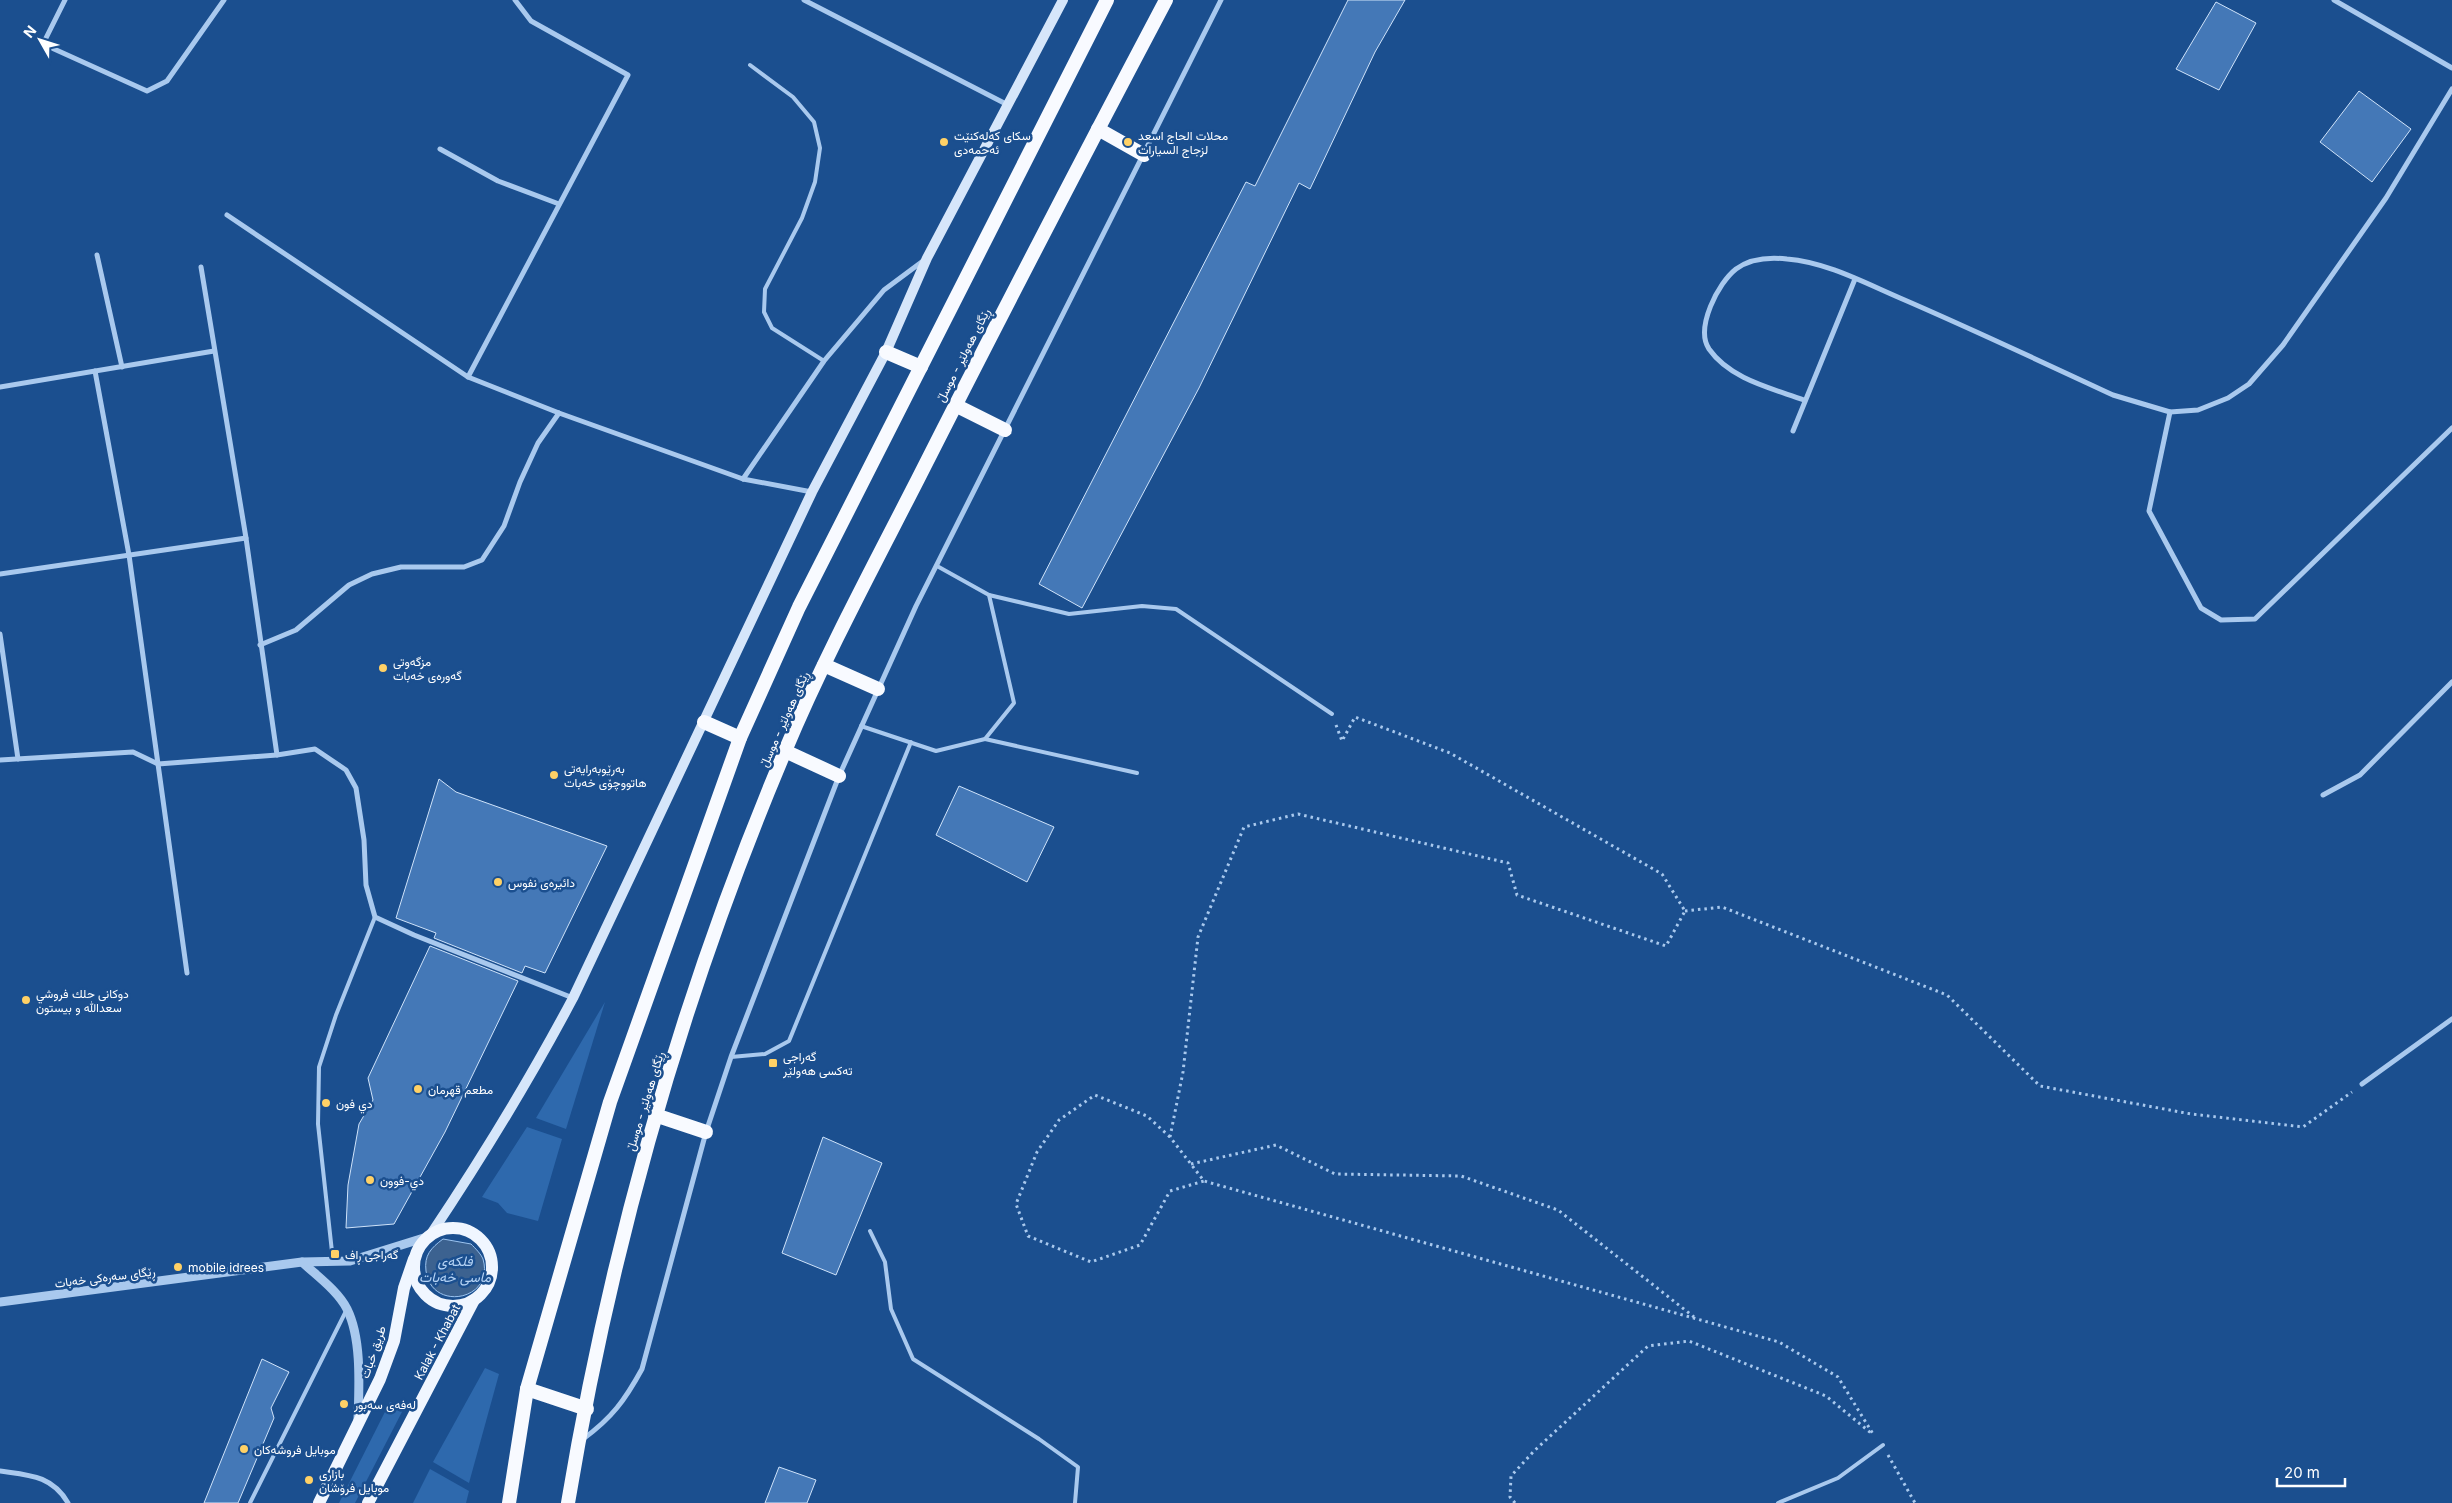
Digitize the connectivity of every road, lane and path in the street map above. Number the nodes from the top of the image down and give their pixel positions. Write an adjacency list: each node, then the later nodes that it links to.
1 (65, 0): 2 (street)
2 (224, 0)
3 (515, 0): 17 (street)
4 (804, 0): 13 (street)
5 (1107, 0): 27 (highway)
6 (1166, 0): 14 (highway, ڕێگای هەولێر - موسڵ)
7 (1221, 0): 16 (street)
8 (2334, 0): 11 (street)
9 (1061, 1): 13 (main road)
10 (750, 65): 25 (lane)
11 (2452, 68)
12 (2452, 89): 33 (street)
13 (1009, 105): 20 (main road)
14 (1098, 129): 16 (highway); 32 (highway, ڕێگای هەولێر - موسڵ)
15 (440, 149): 17 (street)
16 (1144, 155): 36 (street)
17 (559, 204): 29 (street)
18 (227, 215): 29 (street)
19 (97, 256): 26 (street)
20 (927, 258): 24 (main road); 25 (street)
21 (201, 267): 23 (street)
22 (1855, 278): 31 (street); 31 (street); 33 (street)
23 (214, 351): 26 (street); 40 (street)
24 (886, 352): 27 (highway); 39 (main road)
25 (824, 361): 38 (street)
26 (122, 367): 28 (street)
27 (920, 367): 53 (highway)
28 (95, 371): 30 (street); 41 (street)
29 (468, 377): 34 (street)
30 (0, 387)
31 (1804, 400): 37 (street)
32 (955, 405): 36 (highway); 47 (highway, ڕێگای هەولێر - موسڵ)
33 (2170, 412): 35 (street)
34 (559, 413): 38 (street); 46 (street)
35 (2452, 428)
36 (1005, 430): 42 (street)
37 (1793, 430)
38 (743, 479): 39 (street)
39 (812, 492): 51 (main road)
40 (246, 538): 41 (street); 46 (street)
41 (129, 555): 43 (street); 60 (street)
42 (937, 566): 44 (lane); 49 (street)
43 (0, 574)
44 (989, 595): 50 (lane); 54 (lane)
45 (0, 634): 58 (street)
46 (260, 645): 57 (street)
47 (824, 665): 49 (highway); 56 (highway, ڕێگای هەولێر - موسڵ)
48 (2452, 682): 63 (street)
49 (878, 689): 52 (street)
50 (1332, 714): 64 (path)
51 (704, 722): 53 (highway); 67 (main road)
52 (861, 726): 55 (lane); 62 (street)
53 (740, 738): 85 (highway)
54 (985, 739): 55 (lane); 61 (lane)
55 (911, 742): 69 (lane)
56 (785, 752): 62 (highway); 71 (highway, ڕێگای هەولێر - موسڵ)
57 (277, 755): 60 (street); 65 (street)
58 (18, 759): 59 (street); 60 (street)
59 (0, 760)
60 (158, 764): 66 (street)
61 (1137, 773)
62 (839, 776): 69 (street)
63 (2323, 795)
64 (1684, 911): 70 (path); 73 (path)
65 (375, 917): 67 (street); 79 (lane)
66 (186, 973)
67 (573, 998): 77 (main road)
68 (2452, 1019): 70 (street)
69 (731, 1057): 72 (street)
70 (2362, 1084)
71 (655, 1115): 72 (highway); 86 (highway, ڕێگای هەولێر - موسڵ)
72 (706, 1132): 89 (street)
73 (1170, 1138): 74 (path); 75 (path)
74 (1191, 1164): 75 (path); 84 (path)
75 (1204, 1181): 84 (path)
76 (870, 1231): 98 (lane)
77 (429, 1235): 78 (main road); 79 (street, ڕێگای سەرەکی خەبات); 81 (main road)
78 (414, 1259): 81 (main road); 87 (main road, طريق خبات)
79 (333, 1261): 80 (street, ڕێگای سەرەکی خەبات)
80 (302, 1262): 82 (street, ڕێگای سەرەکی خەبات); 83 (street)
81 (474, 1300): 95 (main road, Kalak - Khabat)
82 (0, 1302)
83 (347, 1309): 87 (street); 93 (lane)
84 (1697, 1319): 88 (path)
85 (527, 1389): 86 (highway); 96 (highway)
86 (587, 1410): 89 (highway, ڕێگای هەولێر - موسڵ)
87 (358, 1423): 94 (main road, طريق خبات)
88 (1873, 1434): 90 (path); 99 (path)
89 (578, 1442): 97 (highway, ڕێگای هەولێر - موسڵ)
90 (1883, 1445): 100 (lane); 101 (path)
91 (0, 1471): 92 (street)
92 (68, 1503)
93 (250, 1503)
94 (318, 1503)
95 (368, 1503)
96 (509, 1503)
97 (568, 1503)
98 (1075, 1503)
99 (1515, 1503)
100 (1778, 1503)
101 (1914, 1503)

